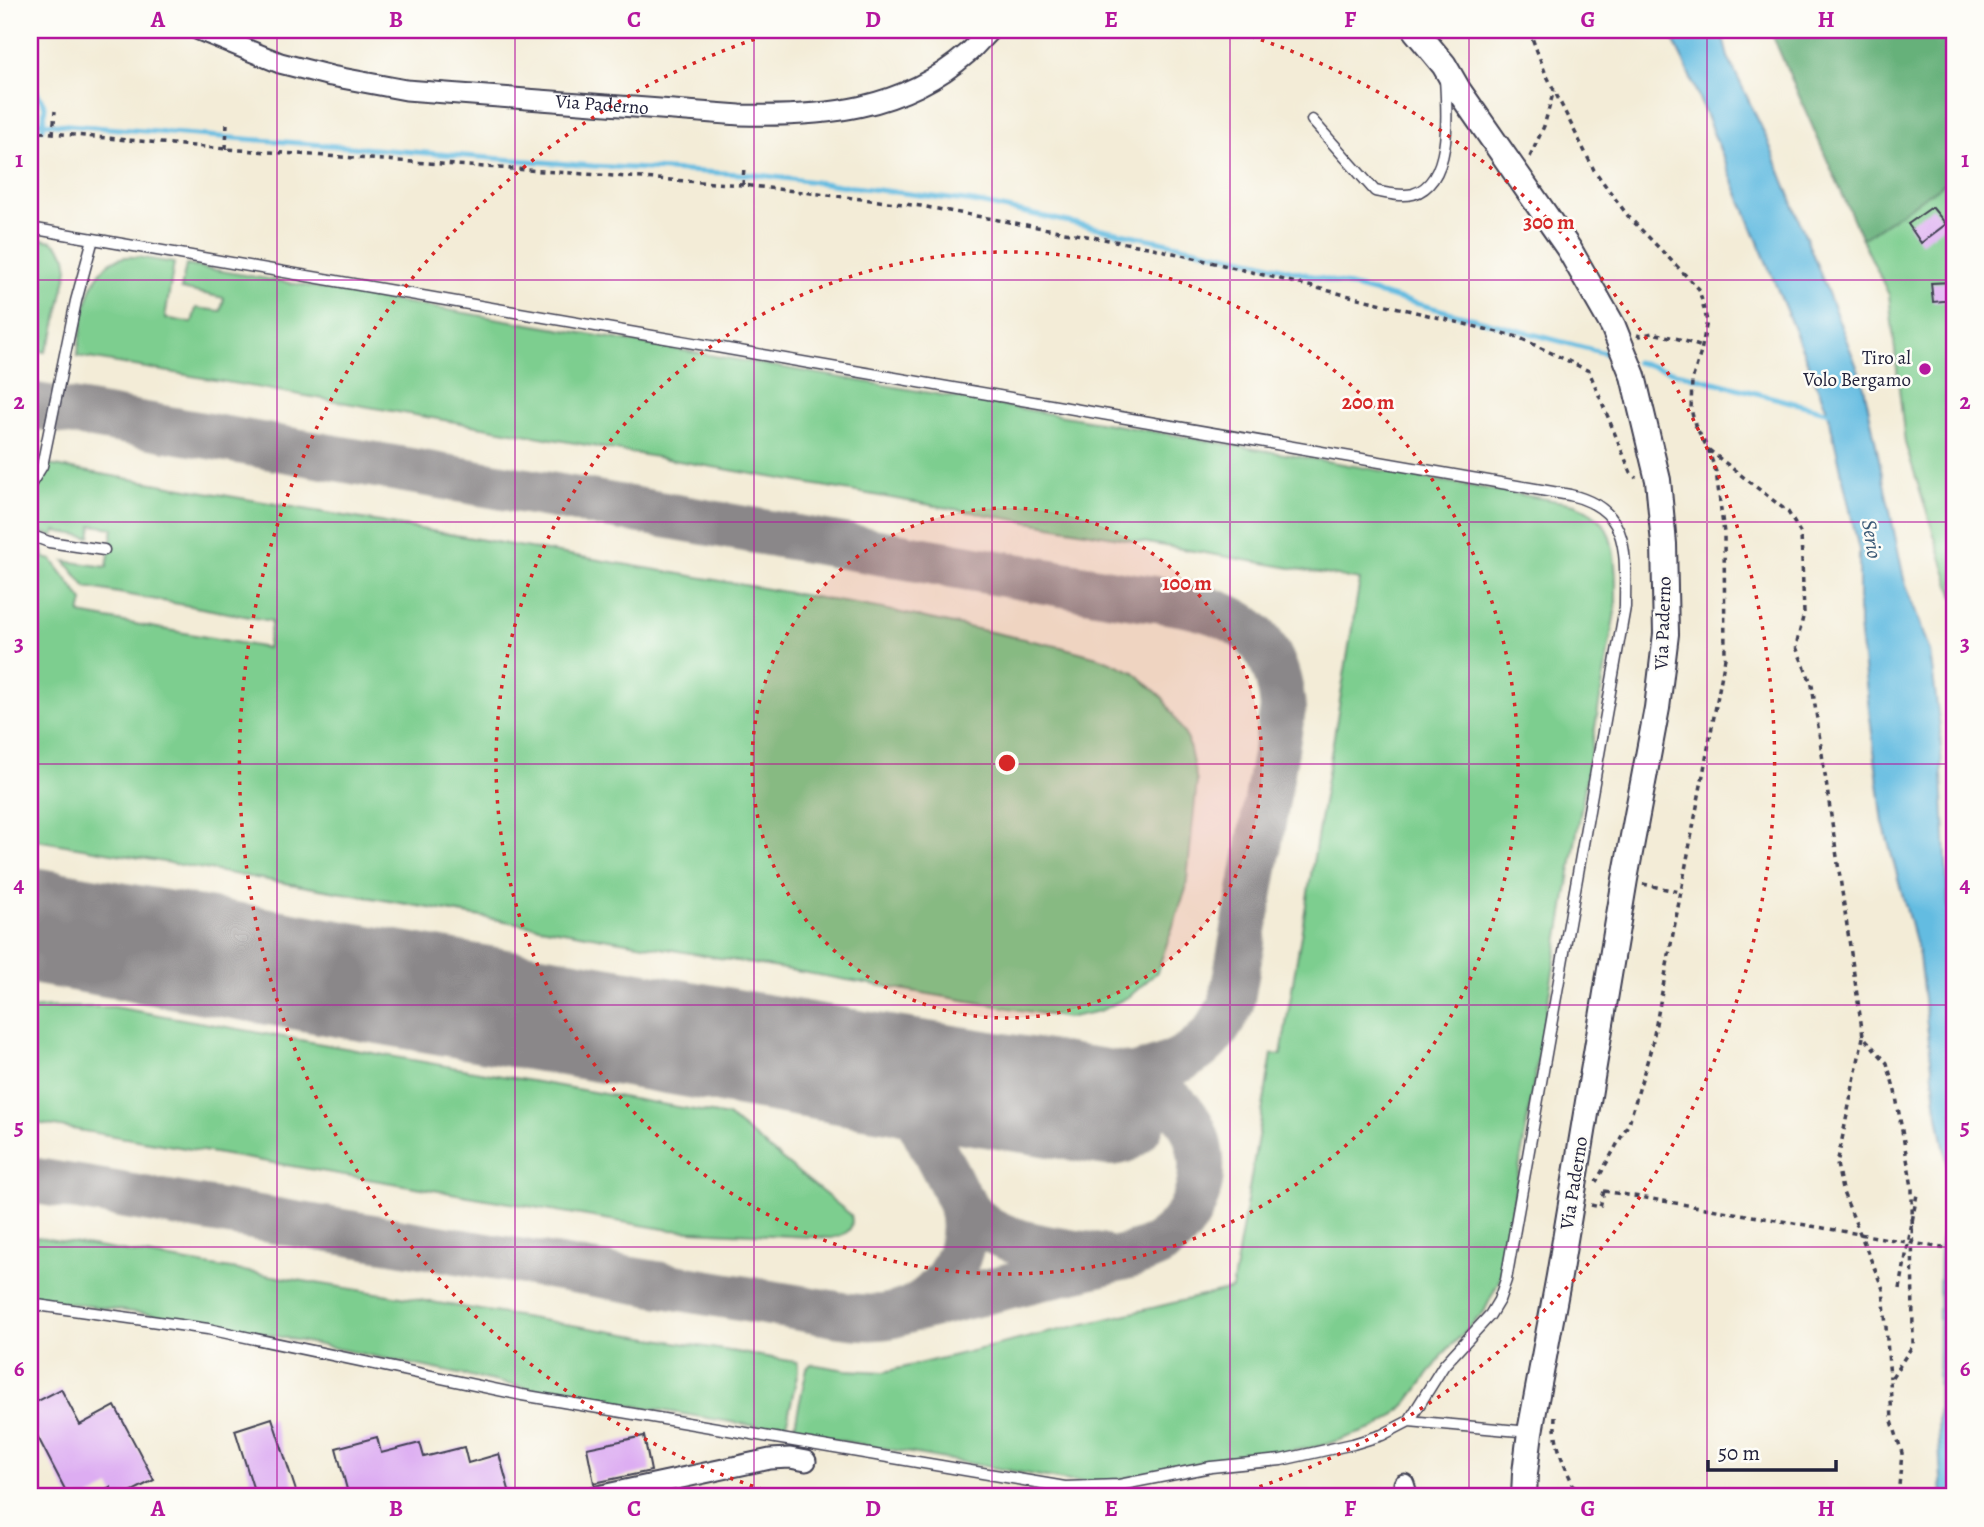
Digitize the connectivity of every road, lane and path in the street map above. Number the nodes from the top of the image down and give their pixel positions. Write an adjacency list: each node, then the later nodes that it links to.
1 (199, 30): 2 (street, Via Paderno)
2 (990, 30)
3 (1415, 30): 5 (street, Via Paderno)
4 (1529, 30): 6 (path)
5 (1444, 65): 9 (lane); 15 (street, Via Paderno)
6 (1554, 90): 15 (path); 20 (path)
7 (33, 111): 11 (path)
8 (55, 111): 12 (path)
9 (1312, 120)
10 (227, 122): 13 (path)
11 (31, 130): 12 (path)
12 (53, 132): 13 (path)
13 (226, 149): 16 (path)
14 (744, 165): 16 (path)
15 (1521, 178): 19 (street, Via Paderno)
16 (743, 183): 22 (path)
17 (30, 228): 18 (lane)
18 (93, 239): 23 (lane); 38 (lane)
19 (1611, 322): 20 (path); 26 (street, Via Paderno)
20 (1701, 350): 21 (path)
21 (1707, 449): 27 (path); 28 (path)
22 (1641, 484)
23 (30, 485)
24 (30, 536): 25 (lane)
25 (104, 550)
26 (1625, 879): 27 (path); 39 (street, Via Paderno)
27 (1679, 892): 29 (path)
28 (1863, 1036): 36 (path); 36 (path)
29 (1592, 1193)
30 (1917, 1194): 32 (path, bridge)
31 (1588, 1204): 32 (path, bridge)
32 (1909, 1241): 33 (path, bridge); 34 (path, bridge)
33 (1954, 1250)
34 (1900, 1289)
35 (30, 1304): 38 (lane)
36 (1891, 1380): 44 (path)
37 (1555, 1416): 43 (path)
38 (1409, 1422): 39 (lane)
39 (1530, 1432): 42 (street, Via Paderno)
40 (806, 1461): 41 (street)
41 (593, 1497)
42 (1524, 1497)
43 (1579, 1497)
44 (1898, 1497)

